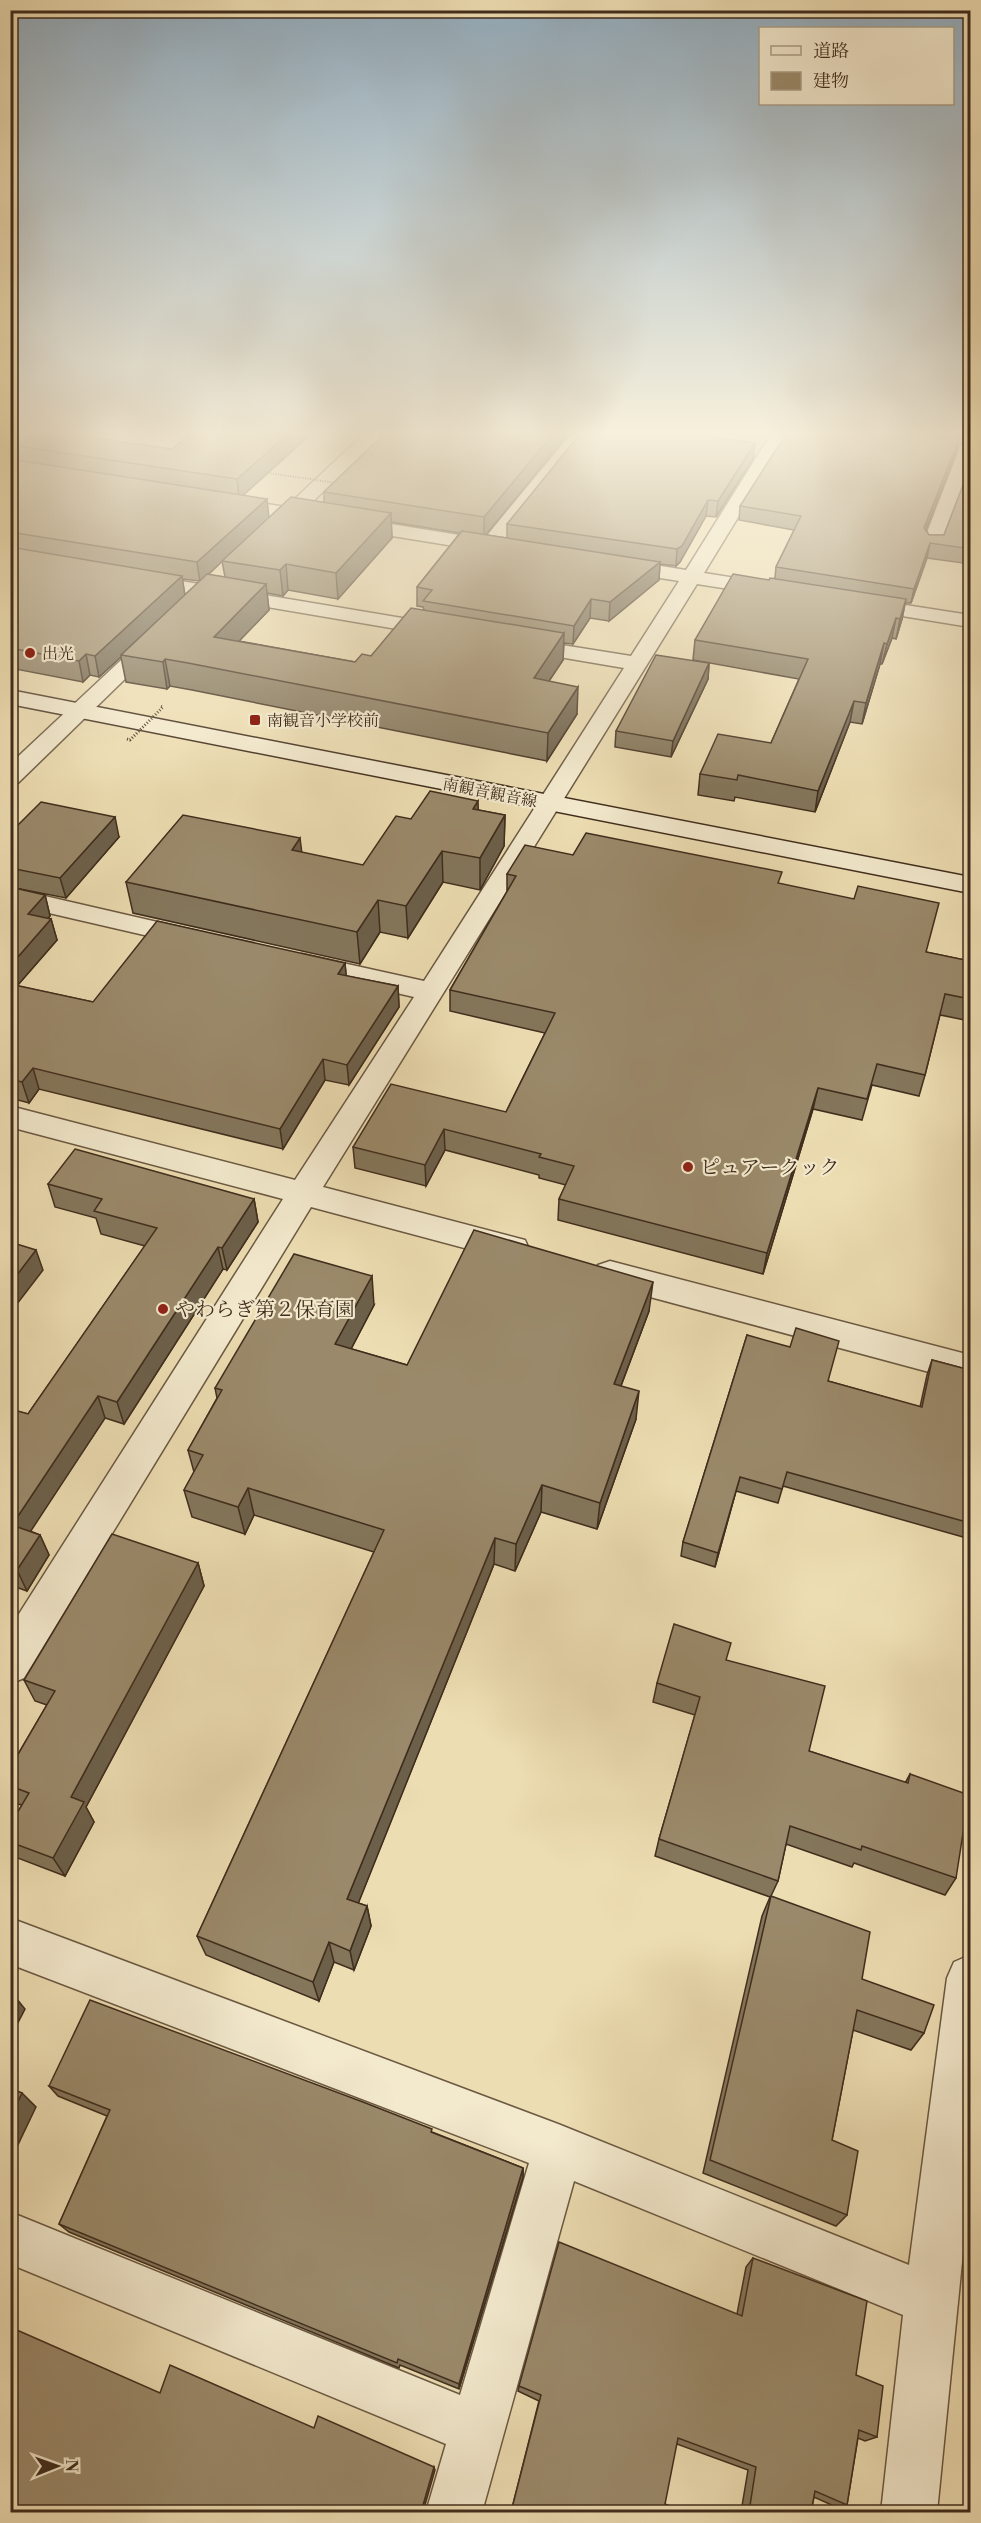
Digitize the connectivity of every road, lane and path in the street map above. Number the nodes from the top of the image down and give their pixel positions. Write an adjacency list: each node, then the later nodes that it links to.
1 (706, 552): 5 (street)
2 (596, 562): 5 (street)
3 (114, 575): 6 (street)
4 (223, 576): 6 (street)
5 (690, 577): 7 (street); 14 (street)
6 (206, 591): 9 (street); 12 (street)
7 (795, 593)
8 (842, 601): 10 (street)
9 (190, 606)
10 (970, 621)
11 (174, 622): 17 (street)
12 (463, 634)
13 (498, 640): 14 (street)
14 (638, 664): 20 (street)
15 (10, 696): 17 (street, 南観音観音線)
16 (159, 706): 18 (path, bridge)
17 (80, 710): 19 (street); 20 (street, 南観音観音線)
18 (127, 739)
19 (10, 778)
20 (549, 804): 21 (street, 南観音観音線); 25 (street)
21 (970, 885)
22 (10, 896): 23 (street)
23 (216, 943)
24 (273, 956): 25 (street)
25 (432, 992): 27 (street)
26 (10, 1116): 27 (street)
27 (303, 1193): 28 (street); 31 (street)
28 (545, 1257)
29 (579, 1266): 30 (street)
30 (970, 1369)
31 (10, 1665)
32 (10, 1941): 34 (street)
33 (970, 1978): 36 (street)
34 (558, 2150): 36 (street); 37 (street)
35 (10, 2238): 37 (street)
36 (931, 2300): 39 (street)
37 (477, 2429): 38 (street)
38 (454, 2512)
39 (909, 2512)

